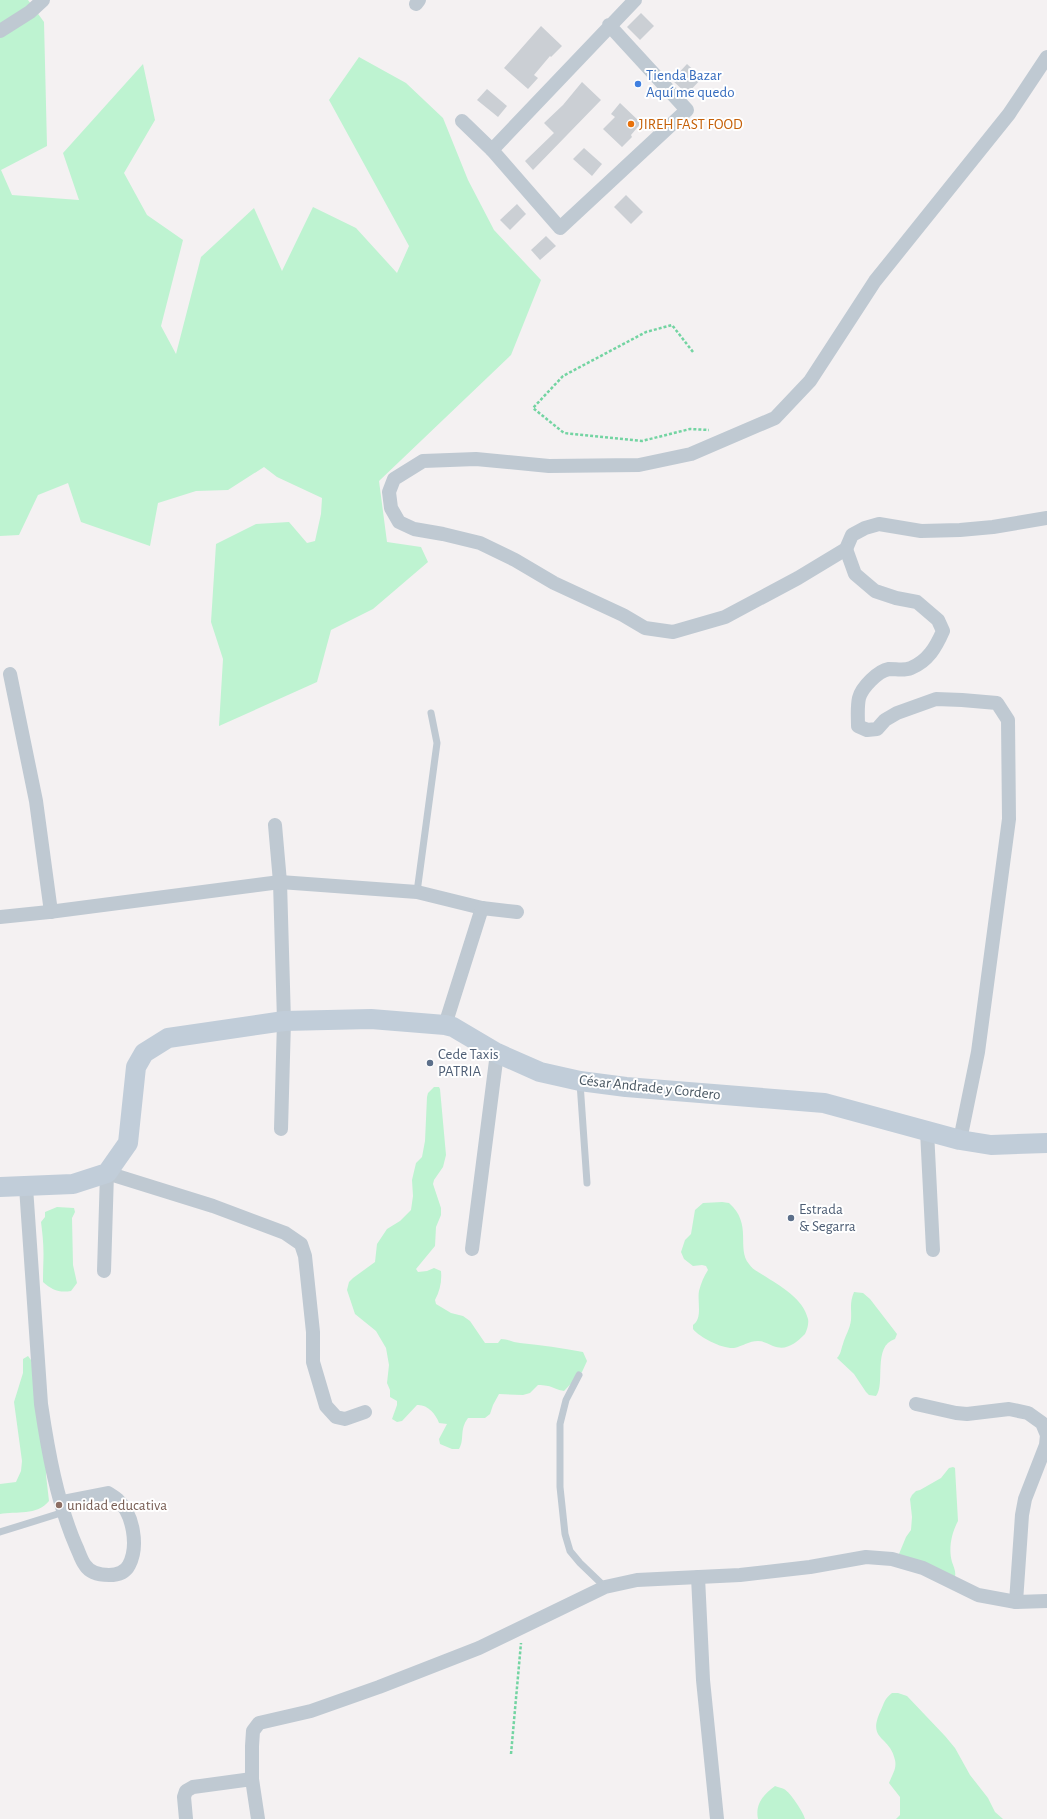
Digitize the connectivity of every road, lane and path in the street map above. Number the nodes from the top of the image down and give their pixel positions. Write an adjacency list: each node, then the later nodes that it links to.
1 (43, 0): 4 (street)
2 (635, 0): 3 (street)
3 (610, 25): 7 (street); 7 (street)
4 (0, 31)
5 (1047, 57): 11 (street)
6 (462, 121): 7 (street)
7 (492, 150)
8 (693, 352): 9 (path)
9 (713, 430)
10 (1047, 518): 11 (street)
11 (846, 549): 27 (street)
12 (10, 674): 18 (street)
13 (431, 713): 16 (lane)
14 (275, 825): 15 (street)
15 (280, 882): 16 (street); 18 (street); 21 (street)
16 (417, 892): 17 (street)
17 (482, 908): 19 (street); 22 (street)
18 (51, 912): 20 (street)
19 (517, 912)
20 (0, 917)
21 (284, 1021): 22 (street, César Andrade y Cordero); 25 (street); 29 (street, César Andrade y Cordero)
22 (445, 1026): 23 (street, César Andrade y Cordero)
23 (497, 1053): 24 (street, César Andrade y Cordero); 33 (street)
24 (580, 1081): 26 (street, César Andrade y Cordero); 30 (lane)
25 (281, 1129)
26 (927, 1131): 27 (street, César Andrade y Cordero); 34 (street)
27 (960, 1140): 28 (street, César Andrade y Cordero)
28 (1047, 1143)
29 (107, 1173): 31 (street); 35 (street); 38 (street)
30 (587, 1183)
31 (26, 1186): 32 (street); 39 (street)
32 (0, 1187)
33 (472, 1249)
34 (933, 1250)
35 (104, 1271)
36 (579, 1375): 42 (lane)
37 (916, 1404): 44 (street)
38 (365, 1412)
39 (63, 1507): 39 (street); 40 (lane)
40 (0, 1532)
41 (698, 1577): 42 (street); 44 (street); 50 (street)
42 (605, 1587): 45 (street)
43 (1047, 1601): 44 (street)
44 (1016, 1602)
45 (522, 1628): 46 (path); 47 (street)
46 (511, 1754)
47 (252, 1779): 48 (street); 49 (street)
48 (186, 1819)
49 (258, 1819)
50 (716, 1819)

